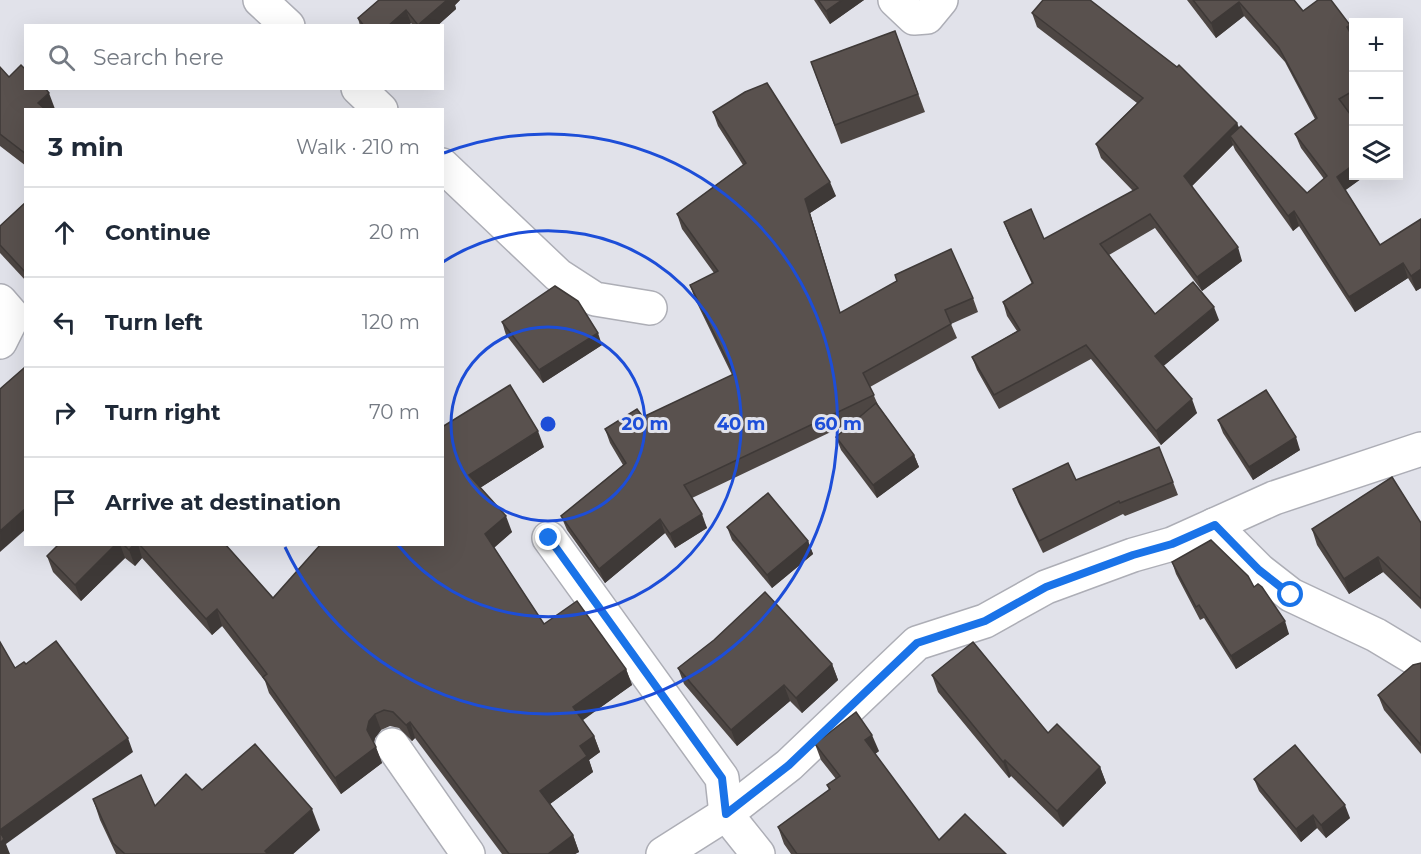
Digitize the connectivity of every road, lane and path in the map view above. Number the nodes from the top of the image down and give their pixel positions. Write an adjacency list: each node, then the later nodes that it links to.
1 (260, 0): 4 (street)
2 (895, 0): 3 (street)
3 (941, 0)
4 (286, 24)
5 (360, 90): 6 (street)
6 (379, 108)
7 (444, 167): 8 (street)
8 (650, 308)
9 (1421, 449): 10 (street)
10 (1215, 525): 12 (street); 14 (street)
11 (549, 538): 14 (street)
12 (1421, 662)
13 (392, 745): 15 (street)
14 (726, 814): 16 (street); 17 (street)
15 (468, 854)
16 (663, 854)
17 (758, 854)

